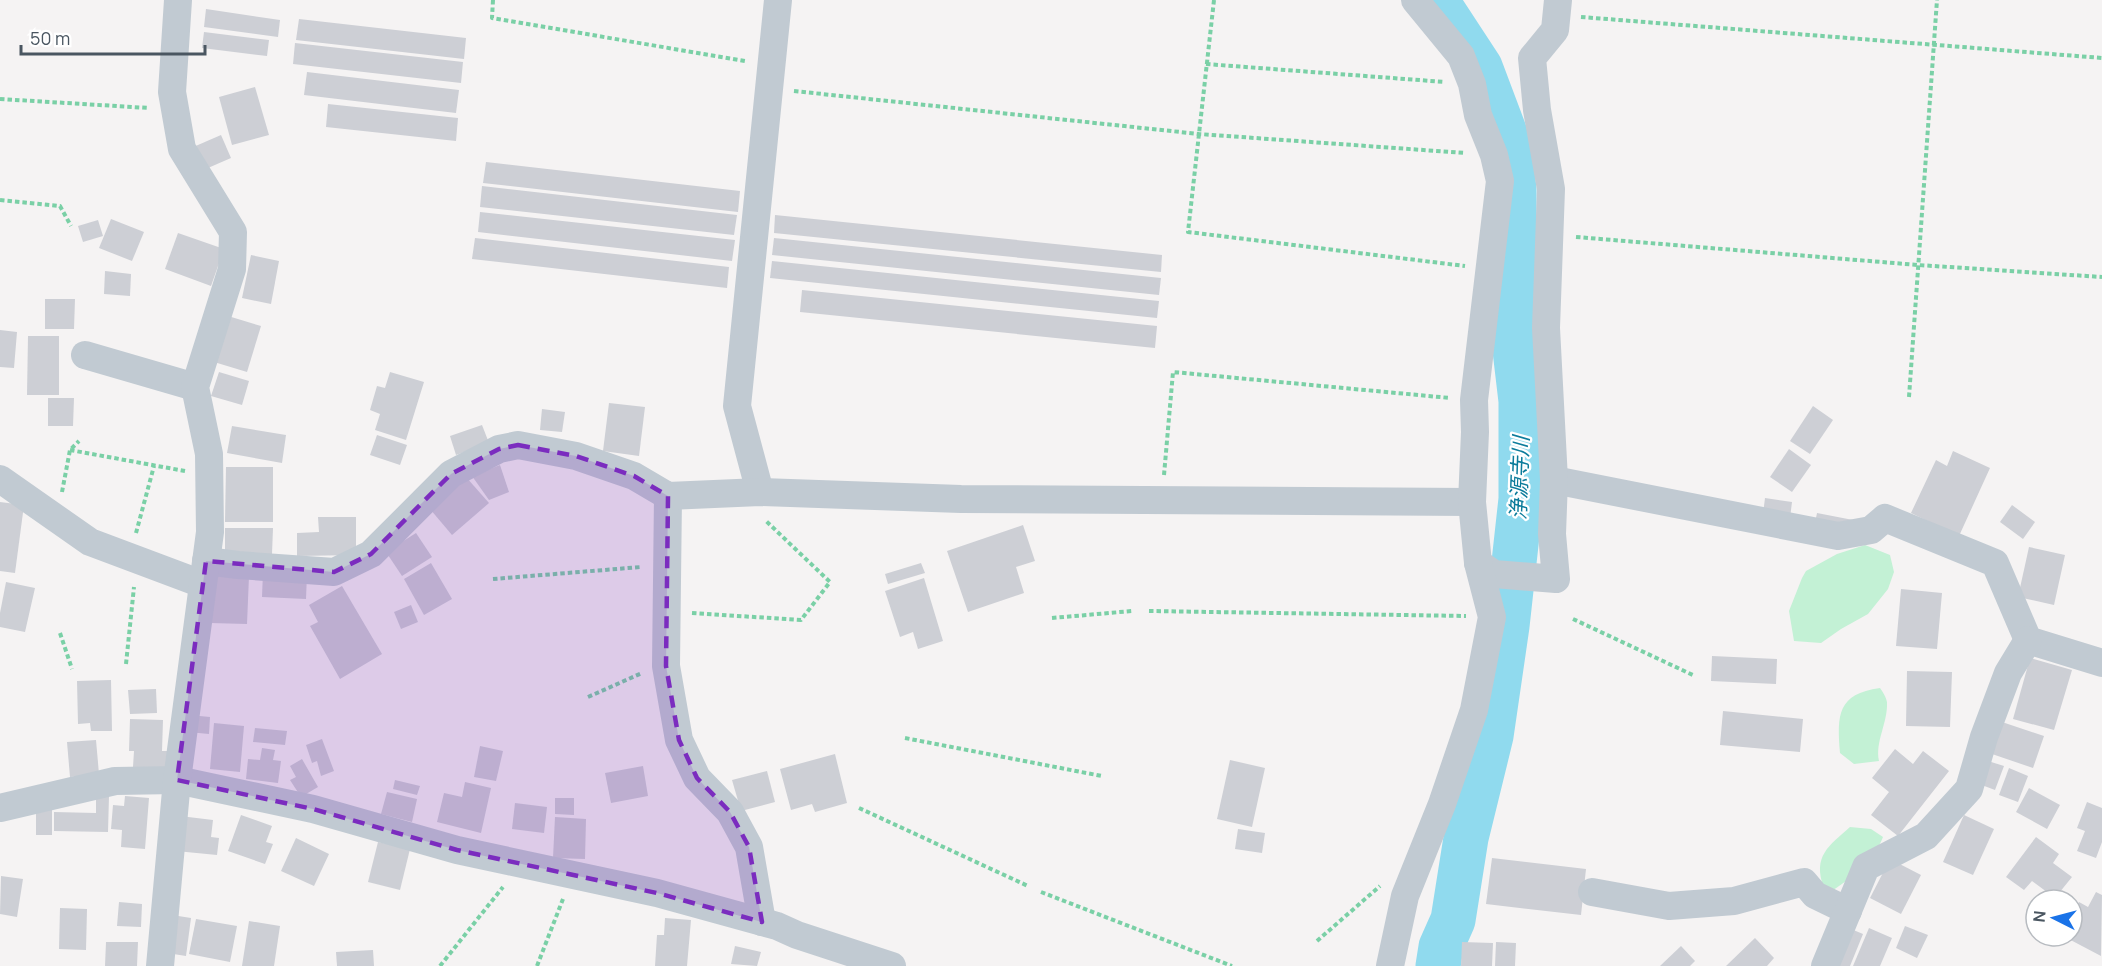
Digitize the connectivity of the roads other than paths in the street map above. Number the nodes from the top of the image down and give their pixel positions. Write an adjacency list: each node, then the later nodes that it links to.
1 (177, 0): 6 (street)
2 (778, 0): 11 (street)
3 (1415, 0): 10 (street)
4 (1566, 8): 8 (street)
5 (85, 355): 6 (street)
6 (195, 387): 13 (street)
7 (0, 479): 13 (street)
8 (1554, 480): 12 (street); 14 (street)
9 (668, 496): 11 (street); 13 (street); 20 (street)
10 (1472, 502): 11 (street); 12 (street)
11 (762, 505)
12 (1486, 569): 23 (street)
13 (204, 573): 16 (street)
14 (2028, 639): 15 (street); 19 (street)
15 (2102, 663)
16 (177, 780): 17 (street); 20 (street); 21 (street)
17 (0, 808)
18 (1592, 892): 19 (street)
19 (1848, 911): 24 (street)
20 (762, 922): 22 (street)
21 (160, 966)
22 (892, 966)
23 (1390, 966)
24 (1825, 966)

